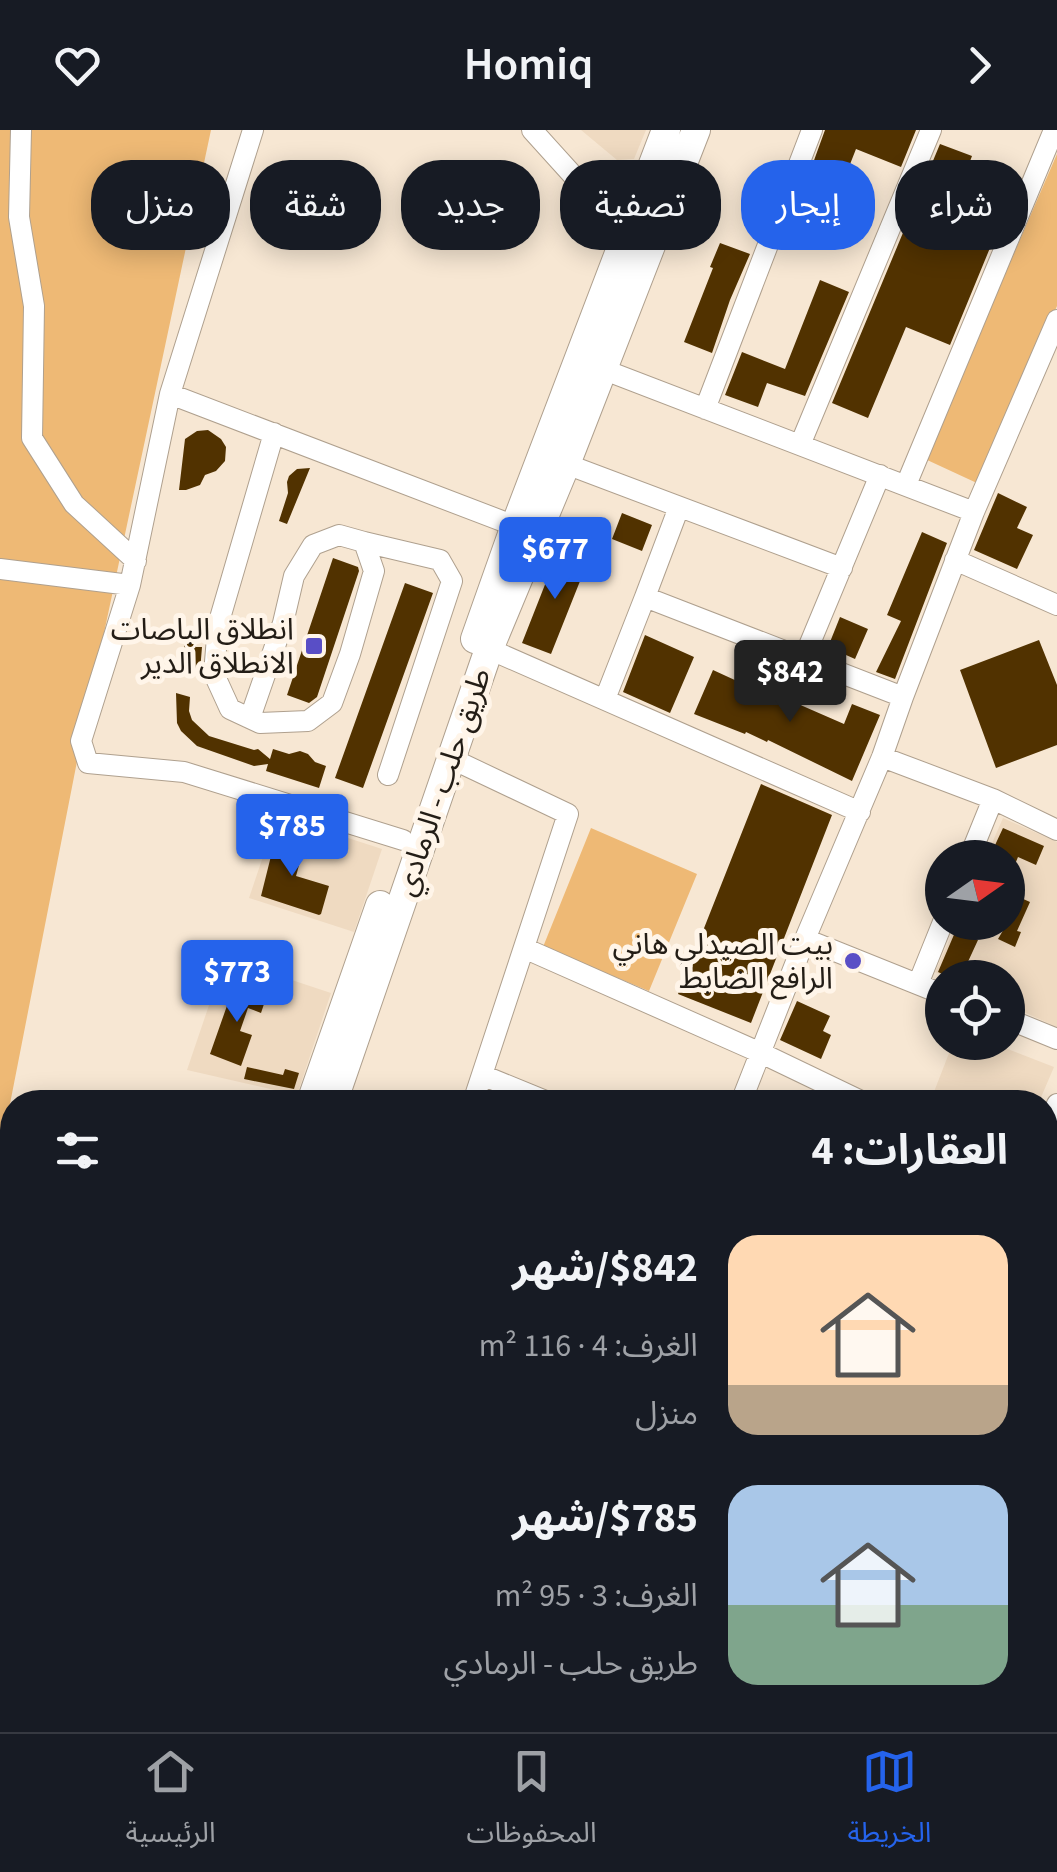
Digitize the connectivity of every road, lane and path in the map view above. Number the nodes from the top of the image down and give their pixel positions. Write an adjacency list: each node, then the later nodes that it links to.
1 (21, 130): 25 (street)
2 (252, 130): 14 (street)
3 (532, 130): 10 (street)
4 (666, 130): 9 (highway, طريق حلب - الرمادي)
5 (696, 130): 13 (highway, طريق حلب - الرمادي)
6 (812, 130): 15 (street)
7 (930, 130): 17 (street)
8 (1055, 130): 20 (street)
9 (654, 160)
10 (560, 161)
11 (620, 250): 23 (highway, طريق حلب - الرمادي)
12 (1057, 320): 22 (street)
13 (602, 369): 15 (street); 18 (highway, طريق حلب - الرمادي)
14 (170, 394): 16 (street); 25 (street)
15 (705, 409): 17 (street)
16 (274, 433): 23 (street); 36 (street)
17 (800, 445): 19 (street)
18 (566, 464): 21 (street); 32 (highway, طريق حلب - الرمادي)
19 (880, 476): 20 (street); 27 (street)
20 (906, 486): 22 (street)
21 (680, 507): 27 (street); 30 (street)
22 (974, 512): 26 (street)
23 (515, 526): 43 (highway, طريق حلب - الرمادي)
24 (364, 542): 36 (street); 36 (street); 39 (street)
25 (136, 560): 29 (street)
26 (955, 560): 31 (street); 34 (street)
27 (842, 568): 33 (street)
28 (0, 569): 29 (street)
29 (130, 585): 43 (street)
30 (645, 597): 33 (street); 35 (street)
31 (1055, 598)
32 (489, 649): 35 (street); 37 (highway, طريق حلب - الرمادي)
33 (803, 660): 34 (street)
34 (903, 697): 38 (street)
35 (605, 699): 41 (street)
36 (250, 718)
37 (450, 758): 47 (street); 55 (highway, طريق حلب - الرمادي)
38 (882, 758): 40 (street); 41 (street)
39 (388, 775)
40 (993, 799): 42 (street); 44 (street)
41 (860, 812): 45 (street)
42 (1057, 830)
43 (403, 840): 54 (highway, طريق حلب - الرمادي)
44 (976, 840)
45 (806, 939): 48 (street); 52 (street)
46 (936, 940): 48 (street)
47 (524, 948): 52 (street); 53 (street)
48 (918, 984): 49 (street)
49 (925, 987)
50 (1025, 1027): 51 (street)
51 (1057, 1039)
52 (761, 1053): 58 (street); 59 (street)
53 (482, 1075): 56 (street); 57 (street)
54 (316, 1090)
55 (337, 1090)
56 (477, 1090)
57 (519, 1090)
58 (746, 1090)
59 (838, 1090)

